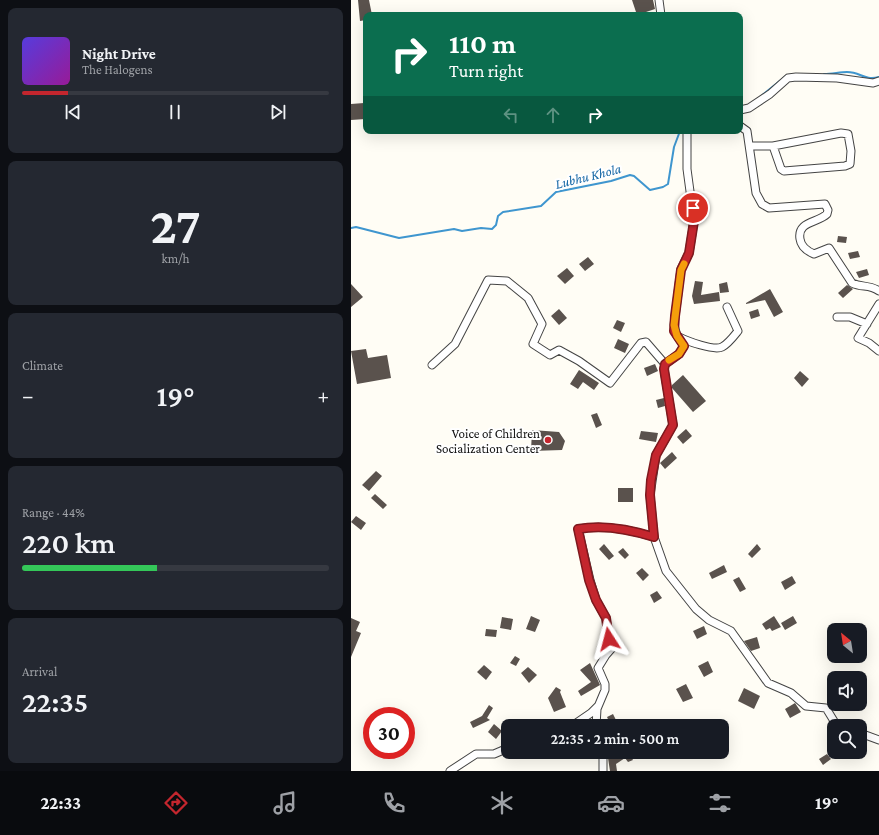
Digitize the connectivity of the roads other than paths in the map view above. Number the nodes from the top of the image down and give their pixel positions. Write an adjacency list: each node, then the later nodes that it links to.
1 (659, 0): 2 (street)
2 (661, 12)
3 (879, 82): 4 (street)
4 (743, 109)
5 (743, 128): 7 (street)
6 (687, 134): 14 (street)
7 (751, 146): 8 (street); 9 (street)
8 (773, 146): 8 (street)
9 (879, 291)
10 (879, 304): 13 (street)
11 (727, 307): 14 (street)
12 (837, 317): 13 (street)
13 (867, 324): 15 (street)
14 (677, 336): 16 (street)
15 (879, 351)
16 (665, 364): 17 (street); 18 (street)
17 (432, 365)
18 (654, 537): 19 (street); 22 (street)
19 (600, 704): 20 (street); 21 (street)
20 (582, 719)
21 (597, 719)
22 (833, 719)
23 (867, 736): 24 (street)
24 (879, 740)
25 (501, 751): 27 (street)
26 (603, 759): 28 (street)
27 (450, 771)
28 (603, 771)

